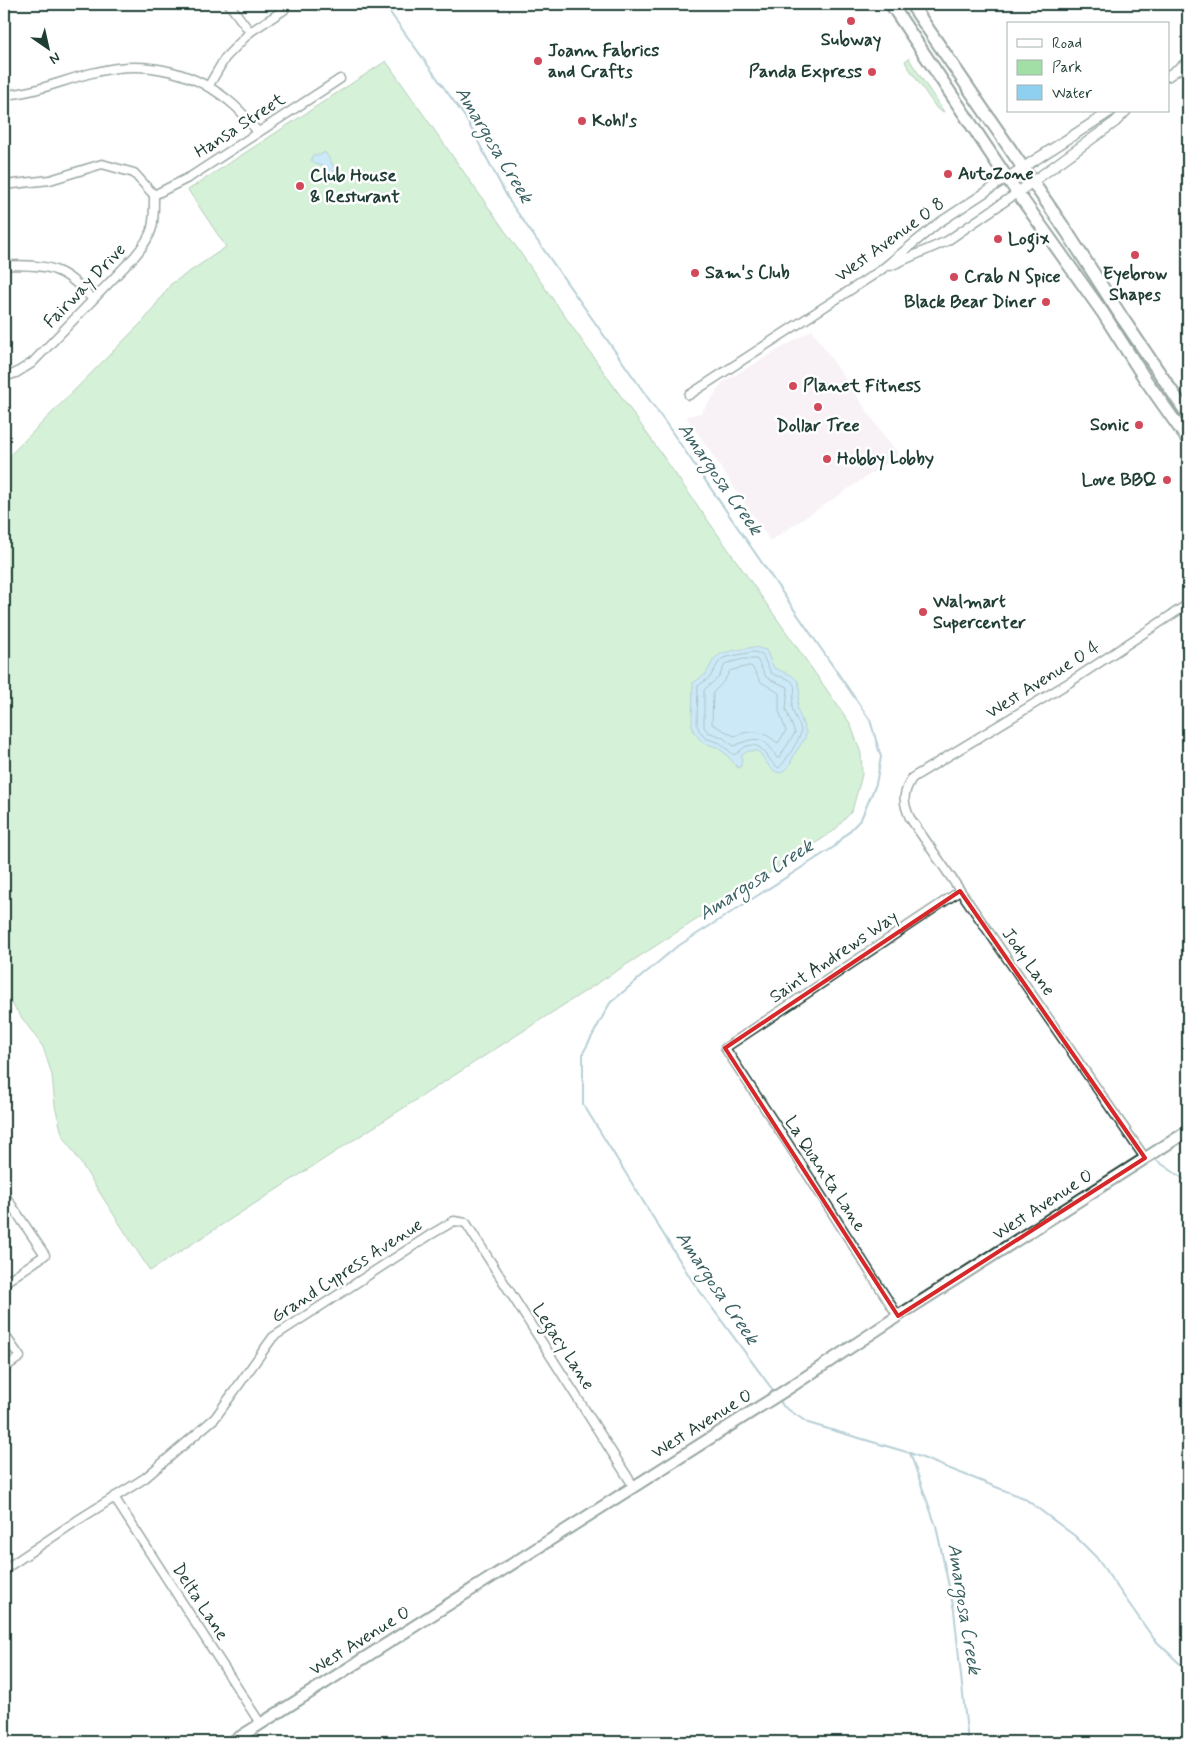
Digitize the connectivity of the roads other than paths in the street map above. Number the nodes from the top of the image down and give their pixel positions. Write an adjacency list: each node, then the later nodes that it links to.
1 (229, 4): 6 (street)
2 (891, 4): 5 (main road)
3 (914, 9): 5 (main road); 15 (main road)
4 (284, 10): 6 (street)
5 (903, 22): 16 (main road)
6 (250, 32): 10 (street)
7 (1188, 62): 8 (street)
8 (1170, 75)
9 (340, 78): 14 (street, Hansa Street)
10 (208, 87): 11 (street); 14 (street)
11 (4, 95)
12 (1109, 112): 15 (street, West Avenue O 8)
13 (1125, 112): 17 (street)
14 (258, 132): 20 (street, Hansa Street)
15 (1022, 167): 16 (street, West Avenue O 8); 17 (main road)
16 (1007, 178): 19 (main road); 22 (street, West Avenue O 8)
17 (1033, 182): 19 (street); 27 (main road)
18 (4, 185): 20 (street)
19 (1017, 193): 22 (street); 24 (main road)
20 (154, 195): 23 (street, Fairway Drive)
21 (4, 265): 23 (street)
22 (881, 270): 26 (street, West Avenue O 8)
23 (93, 299): 25 (street, Fairway Drive)
24 (1142, 371): 28 (main road); 29 (main road)
25 (4, 377)
26 (688, 395)
27 (1188, 415)
28 (1188, 426)
29 (1188, 440)
30 (1188, 604): 31 (street, West Avenue O 4)
31 (912, 778): 32 (street, Jody Lane)
32 (960, 891): 33 (street, Saint Andrews Way); 35 (street, Jody Lane)
33 (725, 1048): 39 (street, La Quanta Lane)
34 (1188, 1131): 35 (main road, West Avenue O)
35 (1145, 1158): 39 (main road, West Avenue O)
36 (4, 1194): 38 (street)
37 (466, 1223): 42 (street, Legacy Lane); 43 (street, Grand Cypress Avenue)
38 (4, 1283)
39 (898, 1316): 42 (main road, West Avenue O)
40 (4, 1334): 41 (street)
41 (4, 1368)
42 (634, 1487): 45 (main road, West Avenue O)
43 (114, 1497): 44 (street, Grand Cypress Avenue); 45 (street, Delta Lane)
44 (4, 1572)
45 (260, 1723): 46 (main road, West Avenue O)
46 (232, 1742)

